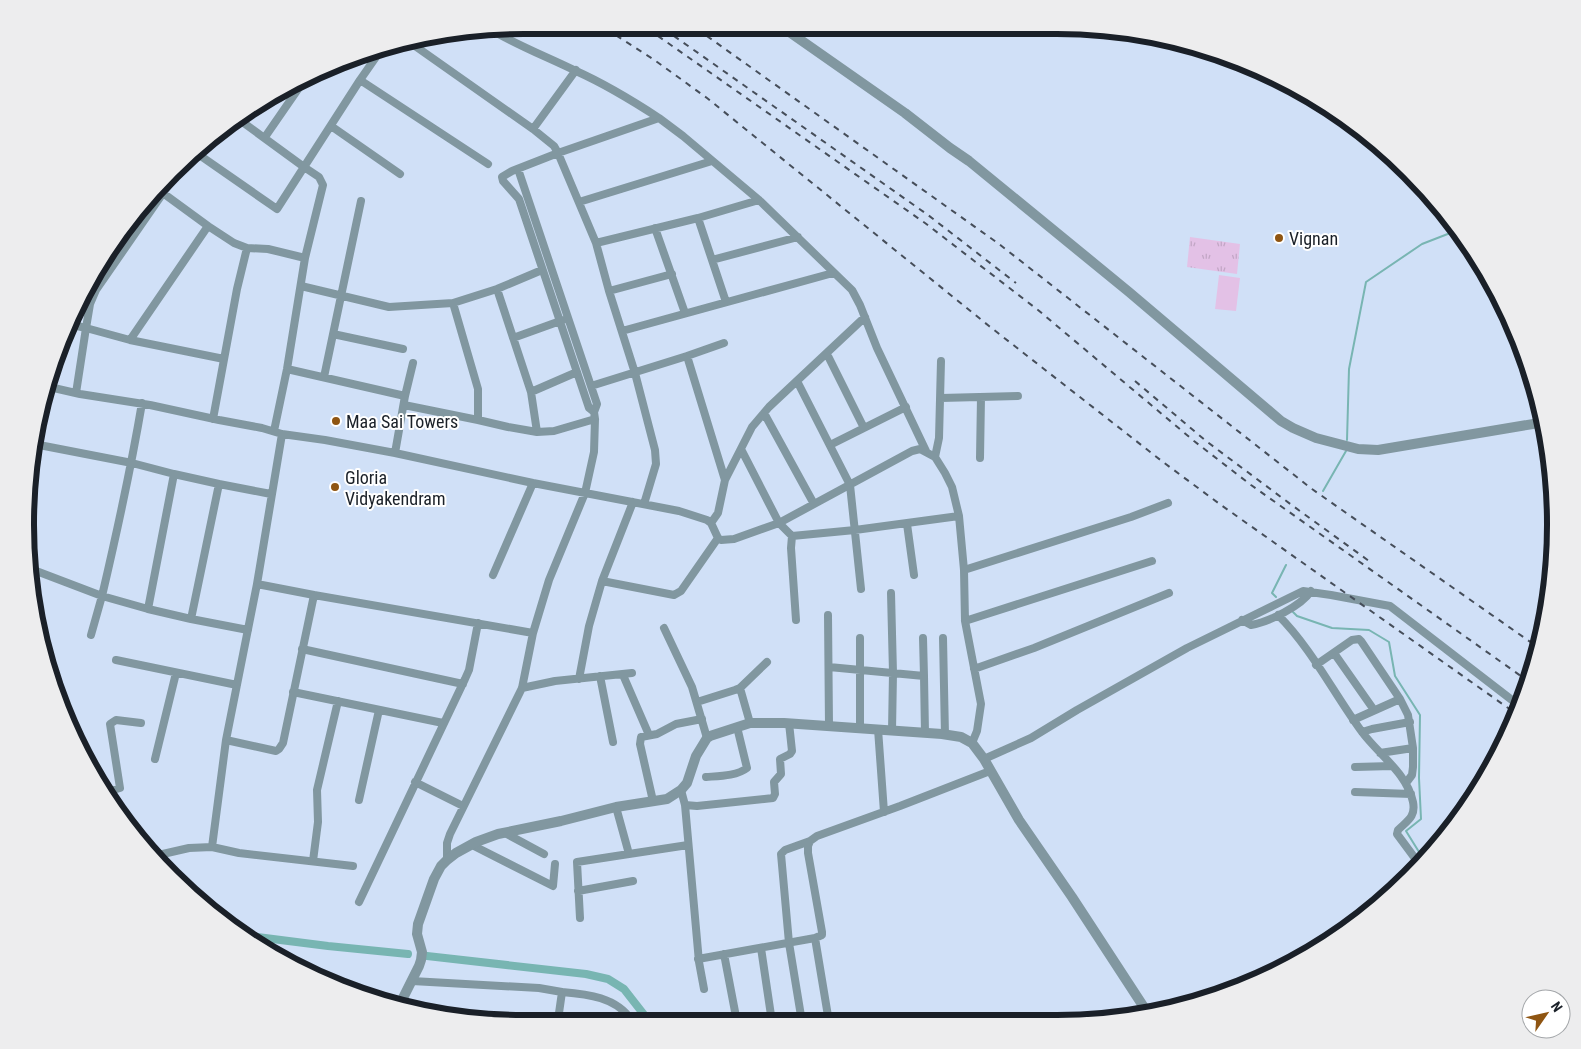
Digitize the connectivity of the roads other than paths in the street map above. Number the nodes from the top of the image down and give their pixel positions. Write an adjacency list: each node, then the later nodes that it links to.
1 (792, 34): 84 (street)
2 (500, 35): 5 (street)
3 (415, 46): 11 (street)
4 (376, 57): 6 (street)
5 (576, 70): 8 (street); 11 (street)
6 (360, 80): 10 (street); 16 (street)
7 (298, 89): 12 (street)
8 (659, 118): 13 (street); 15 (street)
9 (243, 123): 12 (street)
10 (331, 126): 17 (street); 19 (street)
11 (533, 130): 13 (street)
12 (265, 137): 17 (street)
13 (558, 153): 18 (street); 24 (street)
14 (201, 156): 17 (street)
15 (712, 160): 22 (street); 24 (street)
16 (488, 164)
17 (304, 167): 33 (street)
18 (518, 169): 35 (street); 49 (street)
19 (400, 174)
20 (167, 188): 21 (street)
21 (164, 193): 26 (street); 29 (street)
22 (759, 200): 25 (street); 30 (street)
23 (361, 201): 42 (street)
24 (579, 202): 31 (street)
25 (698, 218): 27 (street); 34 (street)
26 (208, 226): 32 (street); 56 (street)
27 (655, 228): 31 (street); 38 (street)
28 (132, 230): 29 (street)
29 (136, 232): 36 (street)
30 (798, 237): 34 (street); 37 (street)
31 (596, 243): 41 (street)
32 (247, 248): 33 (street); 61 (street)
33 (305, 258): 39 (street)
34 (712, 260): 44 (street)
35 (542, 270): 40 (street); 50 (street)
36 (104, 271): 43 (street)
37 (833, 272): 44 (street); 48 (street)
38 (672, 274): 41 (street); 47 (street)
39 (301, 286): 42 (street); 64 (street)
40 (496, 289): 46 (street); 55 (street)
41 (609, 291): 53 (street)
42 (341, 294): 46 (street); 54 (street)
43 (88, 300)
44 (726, 302): 47 (street)
45 (86, 303): 52 (street)
46 (453, 303): 83 (street)
47 (684, 313): 53 (street)
48 (865, 317): 59 (street); 79 (street)
49 (568, 318): 50 (street); 69 (street)
50 (559, 321): 55 (street); 65 (street)
51 (76, 326): 52 (street)
52 (86, 328): 56 (street); 72 (street)
53 (622, 330): 66 (street)
54 (333, 334): 58 (street); 67 (street)
55 (513, 338): 71 (street)
56 (130, 340): 61 (street)
57 (724, 343): 60 (street)
58 (403, 349)
59 (827, 354): 68 (street); 85 (street)
60 (687, 356): 66 (street); 97 (street)
61 (224, 359): 82 (street)
62 (941, 361): 76 (street)
63 (413, 363): 73 (street)
64 (287, 370): 67 (street); 86 (street)
65 (577, 372): 71 (street); 81 (street)
66 (635, 372): 69 (street); 105 (street)
67 (324, 377): 73 (street)
68 (797, 381): 80 (street); 89 (street)
69 (591, 386): 81 (street)
70 (53, 388): 72 (street)
71 (531, 392): 87 (street)
72 (76, 393): 77 (street)
73 (405, 396): 78 (street)
74 (1018, 396): 75 (street)
75 (981, 397): 76 (street); 94 (street)
76 (941, 398): 93 (street)
77 (142, 403): 82 (street); 95 (street)
78 (404, 405): 83 (street); 92 (street)
79 (906, 407): 85 (street); 91 (street)
80 (764, 413): 90 (street); 106 (street)
81 (595, 415): 87 (street); 101 (street)
82 (213, 419): 86 (street)
83 (478, 420): 87 (street)
84 (1537, 423)
85 (864, 428): 89 (street)
86 (278, 432): 92 (street); 102 (street)
87 (538, 432)
88 (40, 445): 95 (street)
89 (830, 446): 100 (street)
90 (741, 449): 97 (street); 109 (street)
91 (926, 451): 93 (street); 100 (street)
92 (395, 453): 98 (street)
93 (935, 457): 107 (street)
94 (980, 458)
95 (132, 463): 96 (street); 126 (street)
96 (174, 474): 99 (street); 127 (street)
97 (725, 480): 108 (street)
98 (533, 483): 101 (street); 117 (street)
99 (219, 484): 102 (street); 130 (street)
100 (850, 485): 106 (street); 111 (street)
101 (585, 493): 103 (street); 137 (street)
102 (271, 494): 120 (street)
103 (633, 502): 105 (street); 119 (street)
104 (1168, 503): 115 (street)
105 (644, 504): 108 (street)
106 (814, 504): 109 (street)
107 (959, 516): 110 (street); 115 (street)
108 (710, 523): 113 (street)
109 (779, 523): 112 (street); 113 (street)
110 (907, 524): 111 (street); 118 (street)
111 (855, 530): 112 (street); 121 (street)
112 (792, 536): 131 (street)
113 (718, 538): 119 (street)
114 (1152, 561): 133 (street)
115 (964, 570): 133 (street)
116 (36, 571): 126 (street)
117 (494, 575)
118 (914, 575)
119 (602, 581): 156 (street)
120 (256, 584): 125 (street); 136 (street)
121 (862, 589)
122 (1311, 591): 129 (street); 132 (street); 164 (street)
123 (890, 593): 152 (street)
124 (1169, 593): 148 (street)
125 (314, 595): 134 (street); 142 (street)
126 (102, 596): 127 (street); 138 (street)
127 (148, 609): 130 (street)
128 (828, 614): 147 (street)
129 (1278, 615): 132 (street); 146 (street)
130 (191, 619): 136 (street)
131 (796, 620)
132 (1242, 620): 191 (street)
133 (965, 621): 148 (street)
134 (478, 623): 137 (street); 157 (street)
135 (664, 628): 165 (street)
136 (248, 630): 158 (street)
137 (533, 633): 159 (street)
138 (90, 635)
139 (860, 638): 149 (street)
140 (923, 638): 155 (street)
141 (943, 638): 183 (street)
142 (302, 649): 157 (street); 161 (street)
143 (1334, 652): 146 (street); 162 (street); 167 (street)
144 (116, 660): 150 (street)
145 (767, 662): 160 (street)
146 (1316, 665): 169 (street)
147 (829, 667): 149 (street); 175 (street)
148 (974, 669): 187 (street)
149 (859, 670): 152 (street); 177 (street)
150 (176, 673): 158 (street); 190 (street)
151 (632, 673): 153 (street)
152 (893, 673): 155 (street); 179 (street)
153 (623, 675): 154 (street); 182 (street)
154 (600, 676): 156 (street); 186 (street)
155 (924, 676): 180 (street)
156 (579, 679): 159 (street)
157 (462, 684): 172 (street)
158 (237, 685): 185 (street)
159 (522, 688): 205 (street)
160 (740, 688): 165 (street); 173 (street)
161 (293, 692): 163 (street); 185 (street)
162 (1400, 699): 167 (street); 170 (street)
163 (338, 701): 166 (street); 218 (street)
164 (1514, 701)
165 (697, 702): 168 (street)
166 (379, 710): 172 (street); 202 (street)
167 (1374, 710): 169 (street)
168 (702, 719): 182 (street); 184 (street)
169 (1353, 720): 181 (street)
170 (1410, 722): 181 (street); 188 (street)
171 (141, 723): 198 (street)
172 (444, 723): 196 (street)
173 (750, 723): 174 (street); 176 (street)
174 (789, 723): 175 (street); 204 (street)
175 (829, 726): 177 (street)
176 (737, 727): 184 (street); 195 (street)
177 (860, 728): 178 (street)
178 (878, 729): 179 (street); 207 (street)
179 (892, 730): 180 (street)
180 (925, 732): 183 (street)
181 (1362, 732): 189 (street)
182 (649, 735): 203 (street)
183 (945, 735): 187 (street)
184 (707, 738): 199 (street)
185 (226, 740): 212 (street)
186 (612, 742)
187 (972, 743): 191 (street)
188 (1413, 748): 189 (street); 197 (street)
189 (1380, 754): 192 (street)
190 (155, 759)
191 (984, 760): 194 (street)
192 (1392, 766): 193 (street); 197 (street)
193 (1356, 767)
194 (990, 771): 207 (street); 234 (street)
195 (706, 777)
196 (415, 782): 205 (street); 223 (street)
197 (1406, 783): 201 (street)
198 (112, 790)
199 (681, 790): 203 (street); 204 (street)
200 (1355, 792): 201 (street)
201 (1410, 794): 216 (street)
202 (359, 800)
203 (653, 801): 206 (street)
204 (685, 805): 211 (street)
205 (463, 806): 217 (street)
206 (616, 807): 208 (street); 215 (street)
207 (884, 812): 209 (street)
208 (505, 833): 210 (street); 214 (street)
209 (810, 841): 225 (street); 226 (street)
210 (472, 844): 217 (street); 219 (street)
211 (688, 845): 215 (street); 229 (street)
212 (212, 847): 213 (street); 218 (street)
213 (162, 854)
214 (544, 854)
215 (630, 854): 222 (street)
216 (1416, 859)
217 (447, 860): 230 (street)
218 (313, 861): 220 (street)
219 (555, 864)
220 (353, 866)
221 (633, 881): 222 (street)
222 (578, 891): 224 (street)
223 (359, 902)
224 (580, 918)
225 (815, 938): 226 (street); 240 (street)
226 (789, 943): 227 (street); 239 (street)
227 (761, 948): 228 (street); 238 (street)
228 (724, 954): 229 (street); 237 (street)
229 (698, 959): 231 (street)
230 (412, 981): 232 (street); 233 (street)
231 (704, 989)
232 (562, 992): 235 (street); 236 (street)
233 (402, 1000)
234 (1143, 1007)
235 (559, 1015)
236 (627, 1015)
237 (736, 1015)
238 (771, 1015)
239 (801, 1015)
240 (828, 1015)

